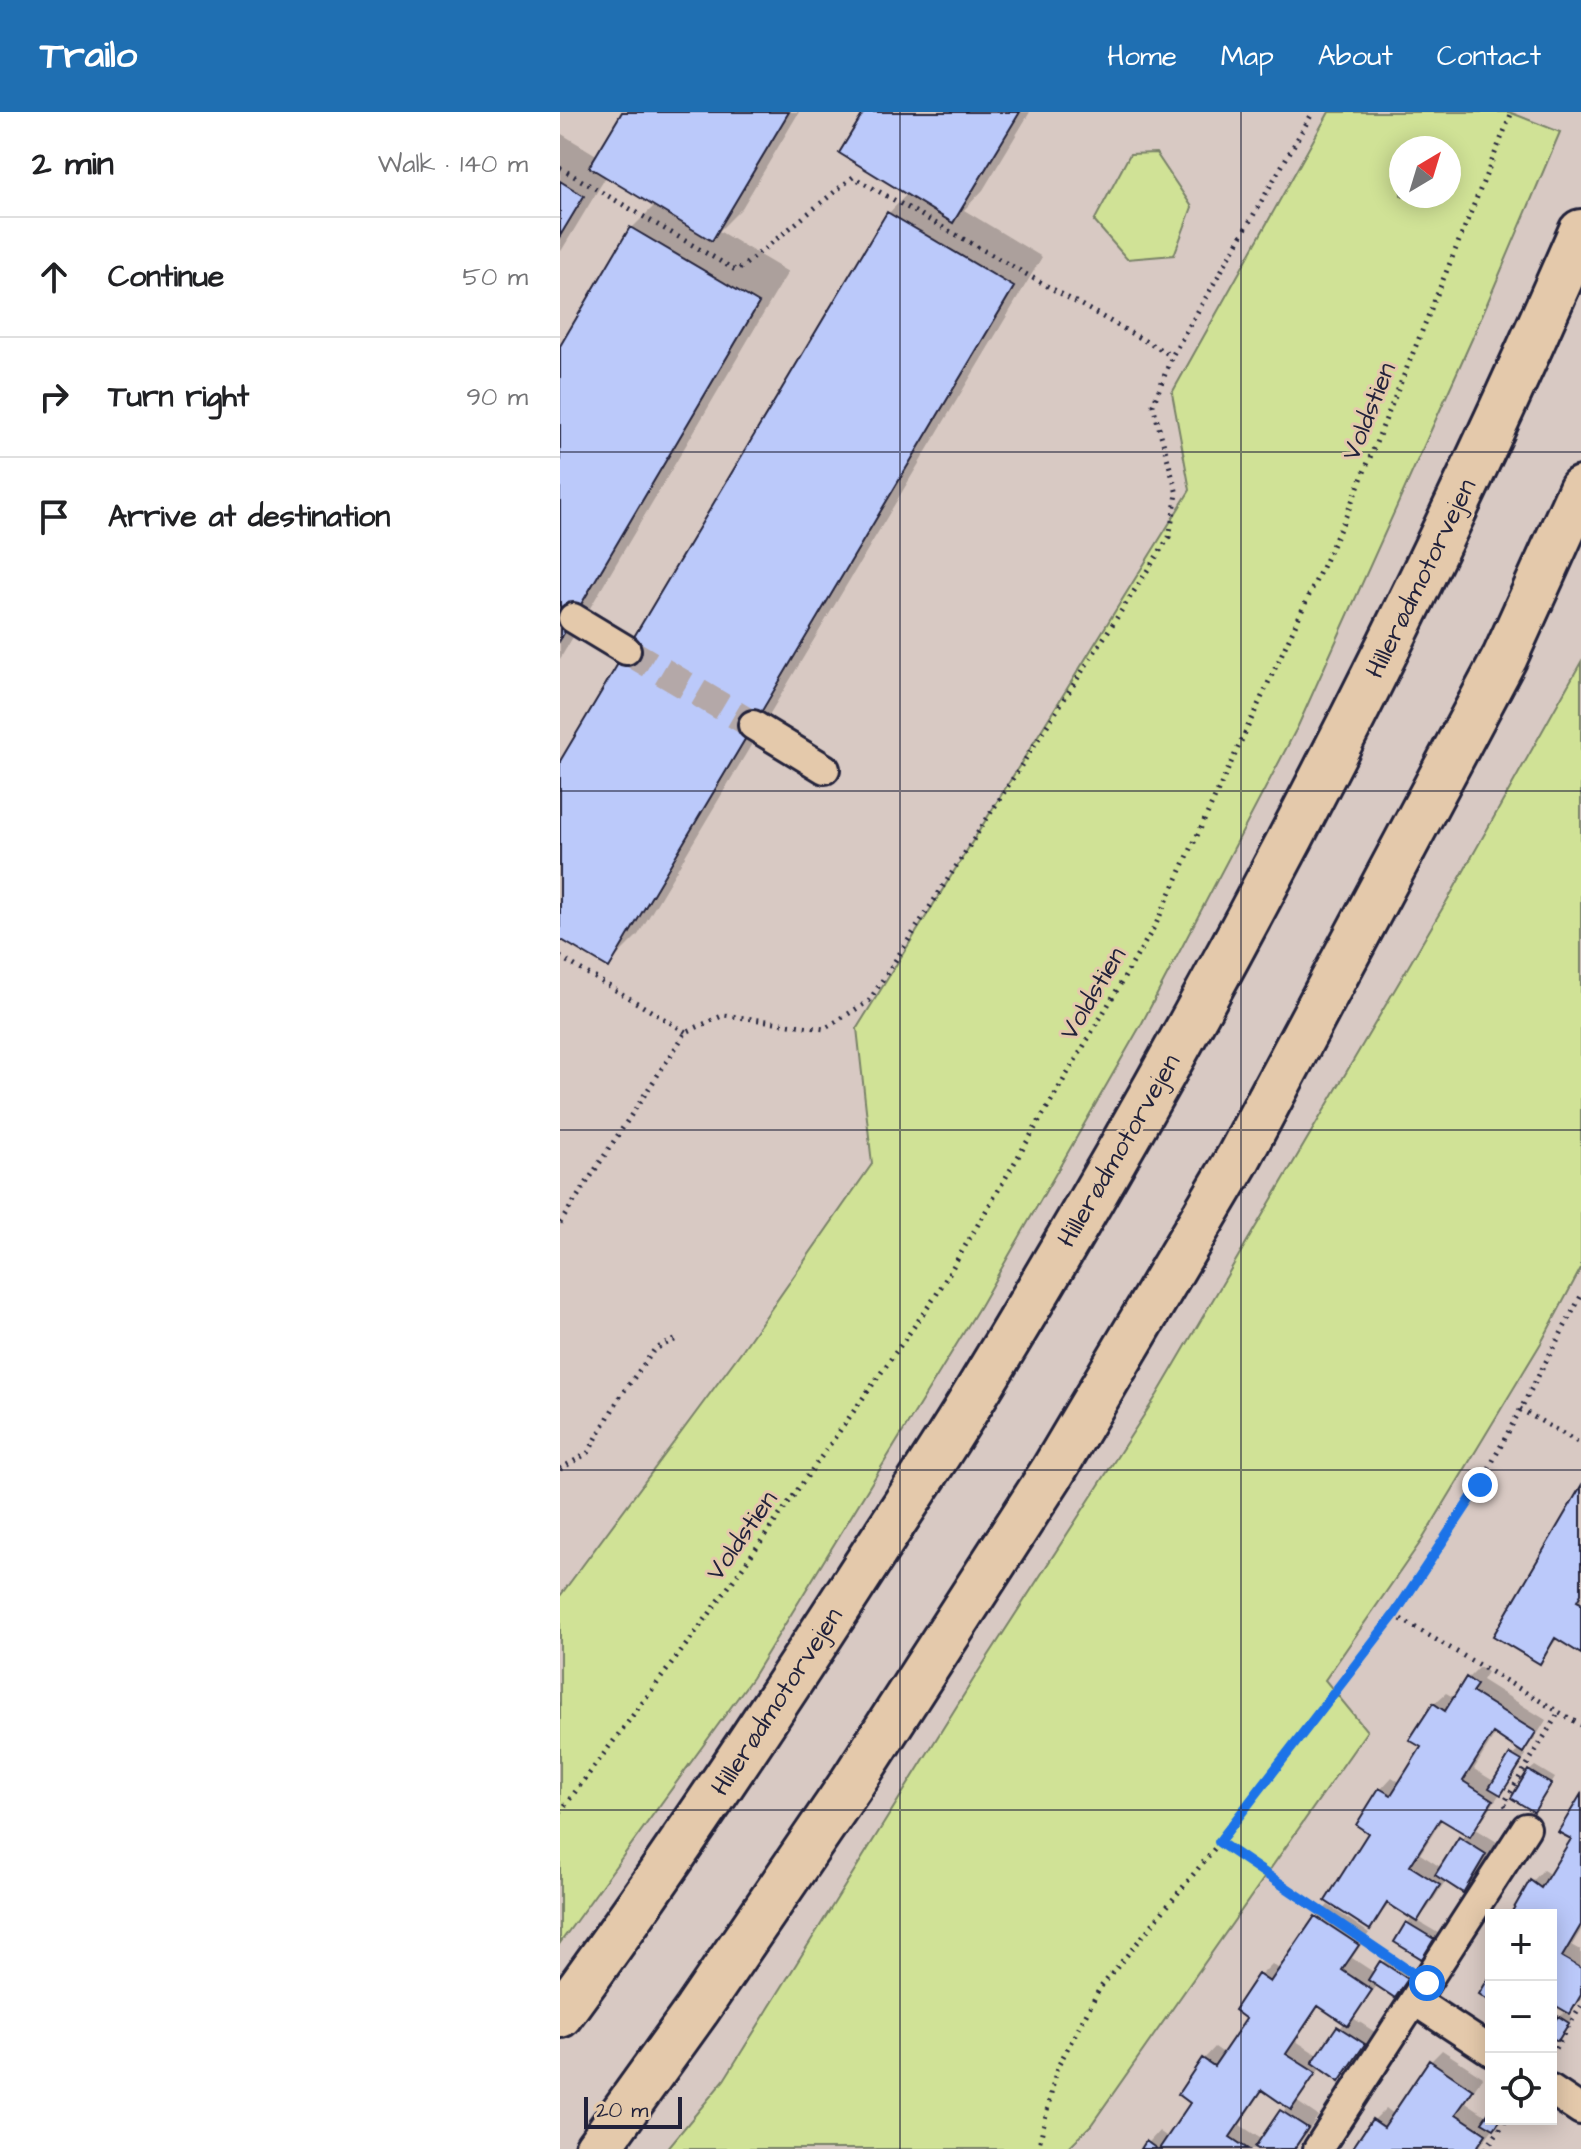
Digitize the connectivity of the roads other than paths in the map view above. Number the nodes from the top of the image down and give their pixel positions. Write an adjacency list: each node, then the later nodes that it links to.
1 (1581, 232): 11 (highway, Hillerødmotorvejen)
2 (1581, 489): 6 (highway)
3 (1581, 539): 6 (highway)
4 (573, 618): 5 (street)
5 (626, 650)
6 (1505, 657): 15 (highway)
7 (753, 725): 8 (street)
8 (825, 769)
9 (1526, 1828): 10 (street)
10 (1421, 1992): 12 (street); 16 (street)
11 (560, 2015)
12 (1485, 2046)
13 (1557, 2094): 14 (street)
14 (1581, 2110)
15 (597, 2149)
16 (1318, 2149)

